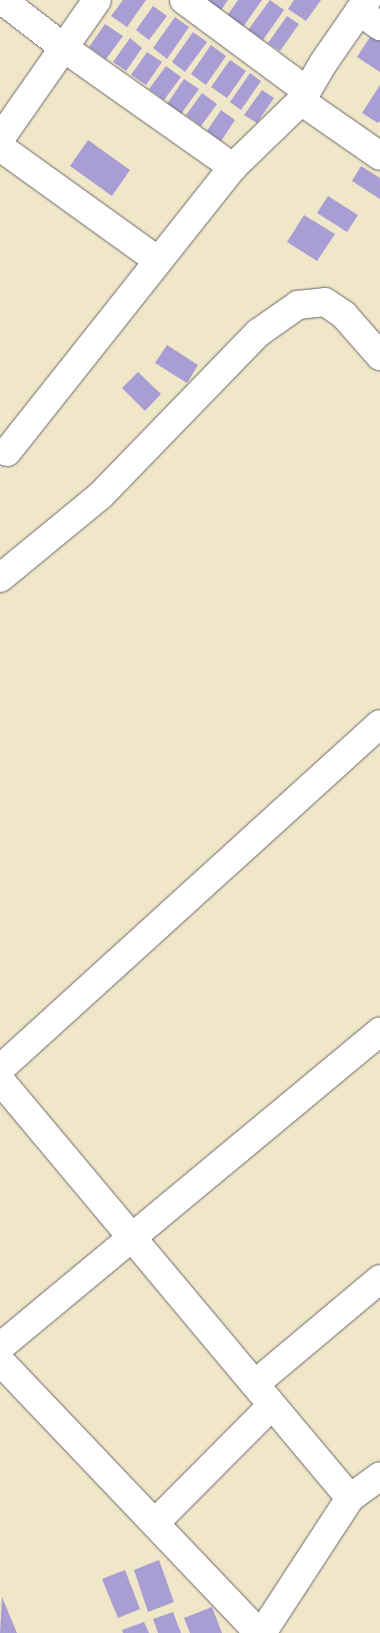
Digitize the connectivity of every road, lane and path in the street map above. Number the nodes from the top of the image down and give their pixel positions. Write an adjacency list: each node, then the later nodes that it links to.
1 (2, 0): 5 (street)
2 (97, 0): 5 (street)
3 (184, 0): 6 (street)
4 (369, 12): 6 (street)
5 (64, 48): 7 (street); 10 (street)
6 (304, 96): 9 (street); 10 (street)
7 (0, 139)
8 (0, 148): 11 (street)
9 (380, 156)
10 (232, 167): 11 (street)
11 (156, 260): 13 (street)
12 (380, 356): 14 (street)
13 (7, 452)
14 (0, 578)
15 (380, 724): 17 (street)
16 (380, 1032): 19 (street)
17 (0, 1069)
18 (0, 1080): 19 (street)
19 (132, 1238): 21 (street); 23 (street)
20 (380, 1279): 23 (street)
21 (0, 1347)
22 (0, 1361): 27 (street)
23 (255, 1384): 24 (street)
24 (272, 1405): 26 (street); 27 (street)
25 (380, 1476): 26 (street)
26 (350, 1498): 28 (street)
27 (154, 1523): 28 (street)
28 (260, 1633)

